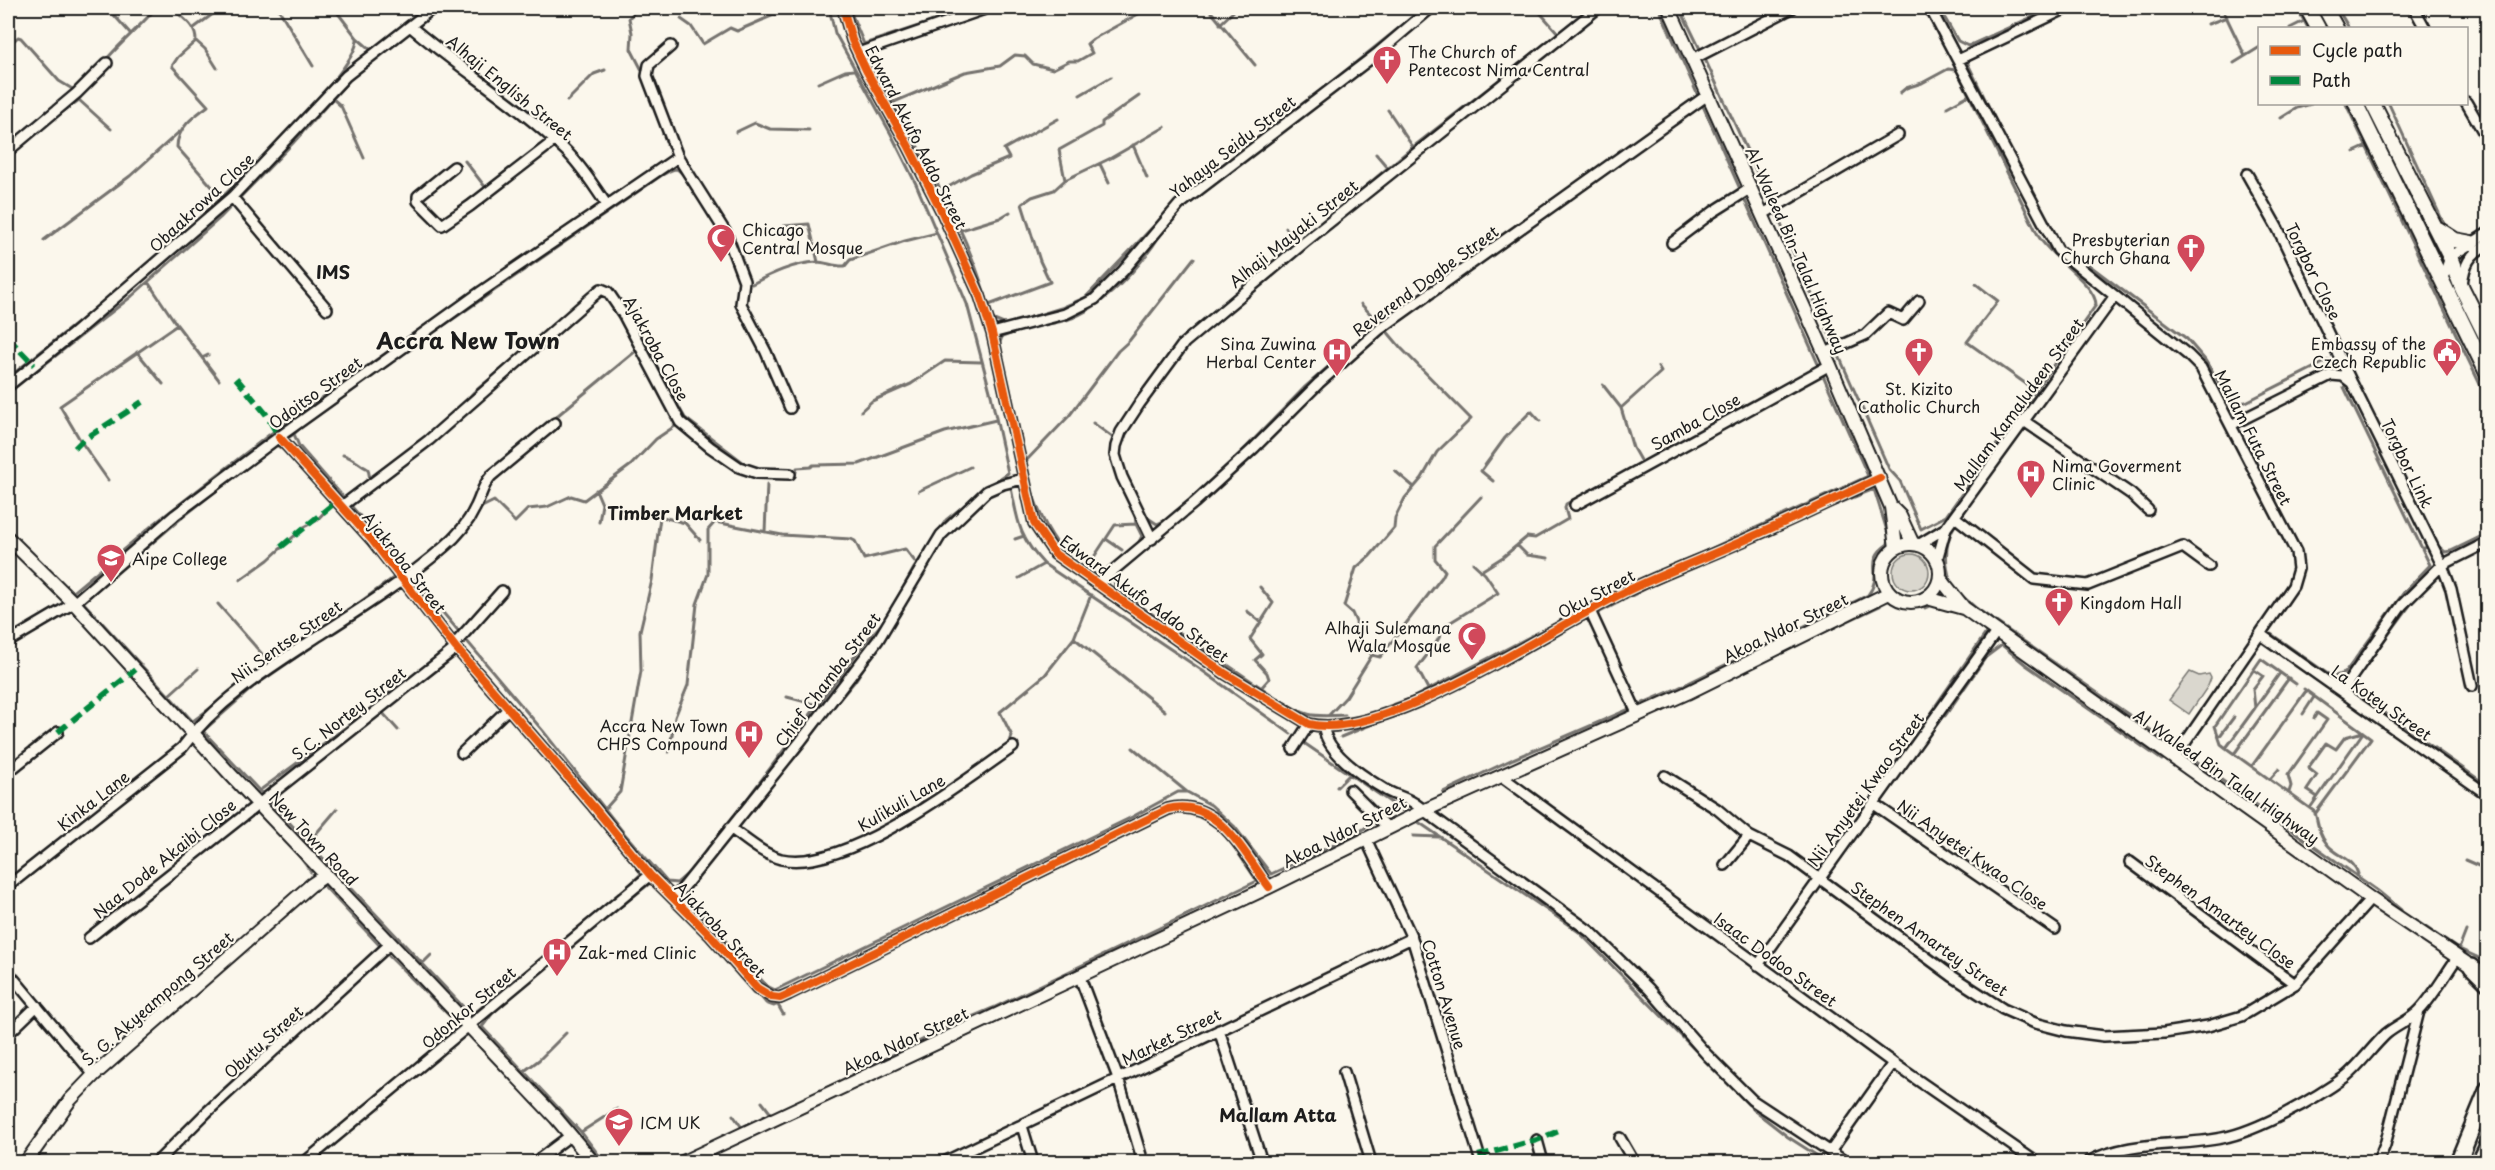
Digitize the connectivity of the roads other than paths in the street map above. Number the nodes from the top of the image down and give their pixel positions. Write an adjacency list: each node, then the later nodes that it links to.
1 (433, 8): 13 (street, Obaakrowa Close)
2 (843, 8): 18 (street, Edward Akufo Addo Street)
3 (988, 8): 18 (street)
4 (1431, 8): 48 (street, Yahaya Seidu Street)
5 (1598, 8): 69 (street, Alhaji Mayaki Street)
6 (1669, 8): 19 (street, Al-Waleed Bin-Talal Highway)
7 (1792, 8): 19 (street)
8 (1930, 8): 20 (street, Mallam Futa Street)
9 (2067, 8): 20 (street)
10 (2307, 8): 14 (main road)
11 (2325, 8): 15 (main road)
12 (2414, 8): 16 (street)
13 (410, 26): 28 (street, Alhaji English Street); 34 (street, Obaakrowa Close)
14 (2317, 27)
15 (2335, 27)
16 (2424, 27)
17 (671, 46): 30 (street)
18 (858, 53): 48 (street, Edward Akufo Addo Street)
19 (1694, 59): 22 (street, Al-Waleed Bin-Talal Highway)
20 (1958, 60): 45 (street, Mallam Futa Street)
21 (107, 63): 29 (street)
22 (1709, 94): 33 (street, Al-Waleed Bin-Talal Highway); 69 (street, Reverend Dogbe Street)
23 (2356, 105): 43 (main road)
24 (2374, 105): 37 (main road)
25 (2468, 105): 27 (street)
26 (1898, 135): 36 (street)
27 (2487, 140)
28 (554, 141): 31 (street); 35 (street, Alhaji English Street)
29 (8, 151)
30 (678, 157): 35 (street, Odoitso Street); 54 (street)
31 (454, 167)
32 (2247, 174): 52 (street, Torgbor Close)
33 (1751, 188): 36 (street, Al-Waleed Bin-Talal Highway); 39 (street)
34 (232, 197): 47 (street); 53 (street, Obaakrowa Close)
35 (607, 205): 58 (street, Odoitso Street)
36 (1763, 214): 50 (street, Al-Waleed Bin-Talal Highway)
37 (2436, 227): 40 (main road); 42 (main road)
38 (2487, 233): 40 (street)
39 (1672, 243)
40 (2471, 243): 42 (street)
41 (2487, 244): 44 (street)
42 (2450, 257): 43 (street); 44 (main road)
43 (2441, 282): 51 (main road)
44 (2462, 288): 49 (main road)
45 (2114, 297): 55 (street, Mallam Kamaludeen Street); 57 (street, Mallam Futa Street)
46 (1919, 301): 50 (street, Samba Close)
47 (327, 309)
48 (992, 333): 61 (street, Edward Akufo Addo Street)
49 (2487, 340)
50 (1828, 359): 60 (street, Al-Waleed Bin-Talal Highway); 62 (street, Samba Close)
51 (2487, 375)
52 (2352, 383): 57 (street); 74 (street, Torgbor Link)
53 (8, 386)
54 (790, 408)
55 (2024, 421): 65 (street); 66 (street, Mallam Kamaludeen Street)
56 (555, 423): 77 (street)
57 (2231, 425): 86 (street, Mallam Futa Street)
58 (279, 437): 63 (street, Ajakroba Street); 82 (street, Odoitso Street)
59 (790, 474): 63 (street, Ajakroba Close)
60 (1880, 478): 64 (street, Al-Waleed Bin-Talal Highway); 84 (street, Oku Street)
61 (1019, 480): 78 (street, Edward Akufo Addo Street); 110 (street, Chief Chamba Street)
62 (1575, 504)
63 (342, 506): 77 (street, Ajakroba Street)
64 (1891, 507): 71 (street, Al-Waleed Bin-Talal Highway); 72 (street, Al-Waleed Bin-Talal Highway)
65 (2148, 510)
66 (1955, 517): 67 (street, Mallam Kamaludeen Street); 75 (street)
67 (1946, 528): 71 (street, Mallam Kamaludeen Street); 73 (street, Mallam Kamaludeen Street)
68 (8, 538): 82 (street, New Town Road)
69 (1152, 539): 78 (street, Reverend Dogbe Street)
70 (2487, 542): 74 (street)
71 (1916, 544): 72 (street); 73 (street)
72 (1896, 548): 80 (street)
73 (1937, 560): 76 (street)
74 (2442, 565): 89 (street, Torgbor Link); 90 (street)
75 (2209, 566)
76 (1940, 578): 81 (street); 83 (street, Al Waleed Bin Talal Highway)
77 (402, 579): 88 (street, Ajakroba Street); 96 (street, Nii Sentse Street)
78 (1097, 584): 93 (street, Edward Akufo Addo Street)
79 (502, 591): 88 (street, S.C. Nortey Street)
80 (1889, 592): 81 (street); 92 (street, Akoa Ndor Street)
81 (1927, 598): 83 (street, Al Waleed Bin Talal Highway)
82 (74, 603): 87 (street, Odoitso Street); 96 (street, New Town Road)
83 (1964, 608): 85 (street, Al Waleed Bin Talal Highway)
84 (1590, 611): 92 (street); 94 (street, Oku Street)
85 (1997, 631): 100 (street, Al Waleed Bin Talal Highway); 107 (street, Nii Anyetei Kwao Street)
86 (2260, 634): 90 (street, La Kotey Street); 100 (street, Mallam Futa Street)
87 (8, 642)
88 (455, 646): 91 (street, Ajakroba Street); 106 (street, S.C. Nortey Street)
89 (2472, 686)
90 (2342, 691): 105 (street, La Kotey Street)
91 (508, 709): 99 (street); 116 (street, Ajakroba Street)
92 (1638, 715): 102 (street, Akoa Ndor Street)
93 (1310, 724): 94 (street, Edward Akufo Addo Street); 98 (street)
94 (1324, 727): 108 (street)
95 (58, 732): 101 (street)
96 (193, 733): 106 (street, New Town Road); 118 (street, Kinka Lane)
97 (1013, 747): 110 (street, Kulikuli Lane)
98 (1293, 749)
99 (462, 753)
100 (2174, 759): 121 (street, Al Waleed Bin Talal Highway)
101 (8, 772)
102 (1501, 776): 108 (street, Akoa Ndor Street); 127 (street, Isaac Dodoo Street)
103 (1665, 776): 111 (street, Stephen Amartey Street)
104 (1350, 790): 109 (street)
105 (2487, 795)
106 (258, 802): 115 (street, New Town Road); 123 (street, Naa Dode Akaibi Close)
107 (1874, 804): 117 (street, Nii Anyetei Kwao Street); 122 (street, Nii Anyetei Kwao Close)
108 (1423, 811): 109 (street, Akoa Ndor Street); 150 (street)
109 (1391, 826): 112 (street, Akoa Ndor Street)
110 (730, 828): 120 (street, Chief Chamba Street)
111 (1749, 836): 114 (street); 117 (street, Stephen Amartey Street)
112 (1366, 839): 119 (street, Akoa Ndor Street); 124 (street, Cotton Avenue)
113 (2130, 862): 134 (street, Stephen Amartey Close)
114 (1725, 865)
115 (326, 875): 125 (street, New Town Road); 142 (street, S. G. Akyeampong Street)
116 (650, 875): 120 (street, Ajakroba Street); 137 (street, Odonkor Street)
117 (1819, 878): 127 (street, Nii Anyetei Kwao Street); 134 (street, Stephen Amartey Street)
118 (8, 886)
119 (1269, 887): 120 (street, Ajakroba Street); 131 (street, Akoa Ndor Street)
120 (675, 898)
121 (2371, 899): 126 (street, Al Waleed Bin Talal Highway); 134 (street, Stephen Amartey Street)
122 (2055, 929)
123 (89, 938)
124 (1412, 938): 138 (street, Market Street); 162 (street, Cotton Avenue)
125 (390, 944): 137 (street, New Town Road); 152 (street, Obutu Street)
126 (2457, 958): 128 (street, Al Waleed Bin Talal Highway); 136 (street)
127 (1758, 965): 140 (street, Isaac Dodoo Street)
128 (2472, 967): 130 (street, Al Waleed Bin Talal Highway); 132 (street, Al Waleed Bin Talal Highway); 133 (main road)
129 (8, 972): 135 (street)
130 (2487, 973)
131 (1079, 975): 143 (street); 156 (street, Akoa Ndor Street)
132 (2487, 978)
133 (2487, 983)
134 (2295, 984)
135 (37, 1006): 139 (street); 142 (street)
136 (2420, 1011): 167 (street); 168 (street)
137 (467, 1027): 146 (street, New Town Road); 153 (street, Odonkor Street)
138 (1219, 1030): 143 (street, Market Street); 160 (street)
139 (8, 1034)
140 (1893, 1063): 150 (street); 166 (street, Isaac Dodoo Street)
141 (1344, 1072): 161 (street)
142 (94, 1075): 151 (street, S. G. Akyeampong Street)
143 (1118, 1078): 145 (street, Market Street); 159 (street)
144 (2487, 1089): 169 (main road)
145 (1022, 1125): 157 (street, Market Street); 158 (street)
146 (571, 1135): 154 (street); 155 (street, New Town Road)
147 (1620, 1138): 164 (street)
148 (1537, 1140): 163 (street)
149 (2487, 1146): 170 (main road)
150 (1830, 1152): 165 (street)
151 (26, 1162)
152 (157, 1162)
153 (305, 1162)
154 (535, 1162)
155 (593, 1162)
156 (683, 1162)
157 (944, 1162)
158 (1033, 1162)
159 (1143, 1162)
160 (1262, 1162)
161 (1371, 1162)
162 (1481, 1162)
163 (1543, 1162)
164 (1634, 1162)
165 (1846, 1162)
166 (2036, 1162)
167 (2088, 1162)
168 (2378, 1162)
169 (2458, 1162)
170 (2480, 1162)

